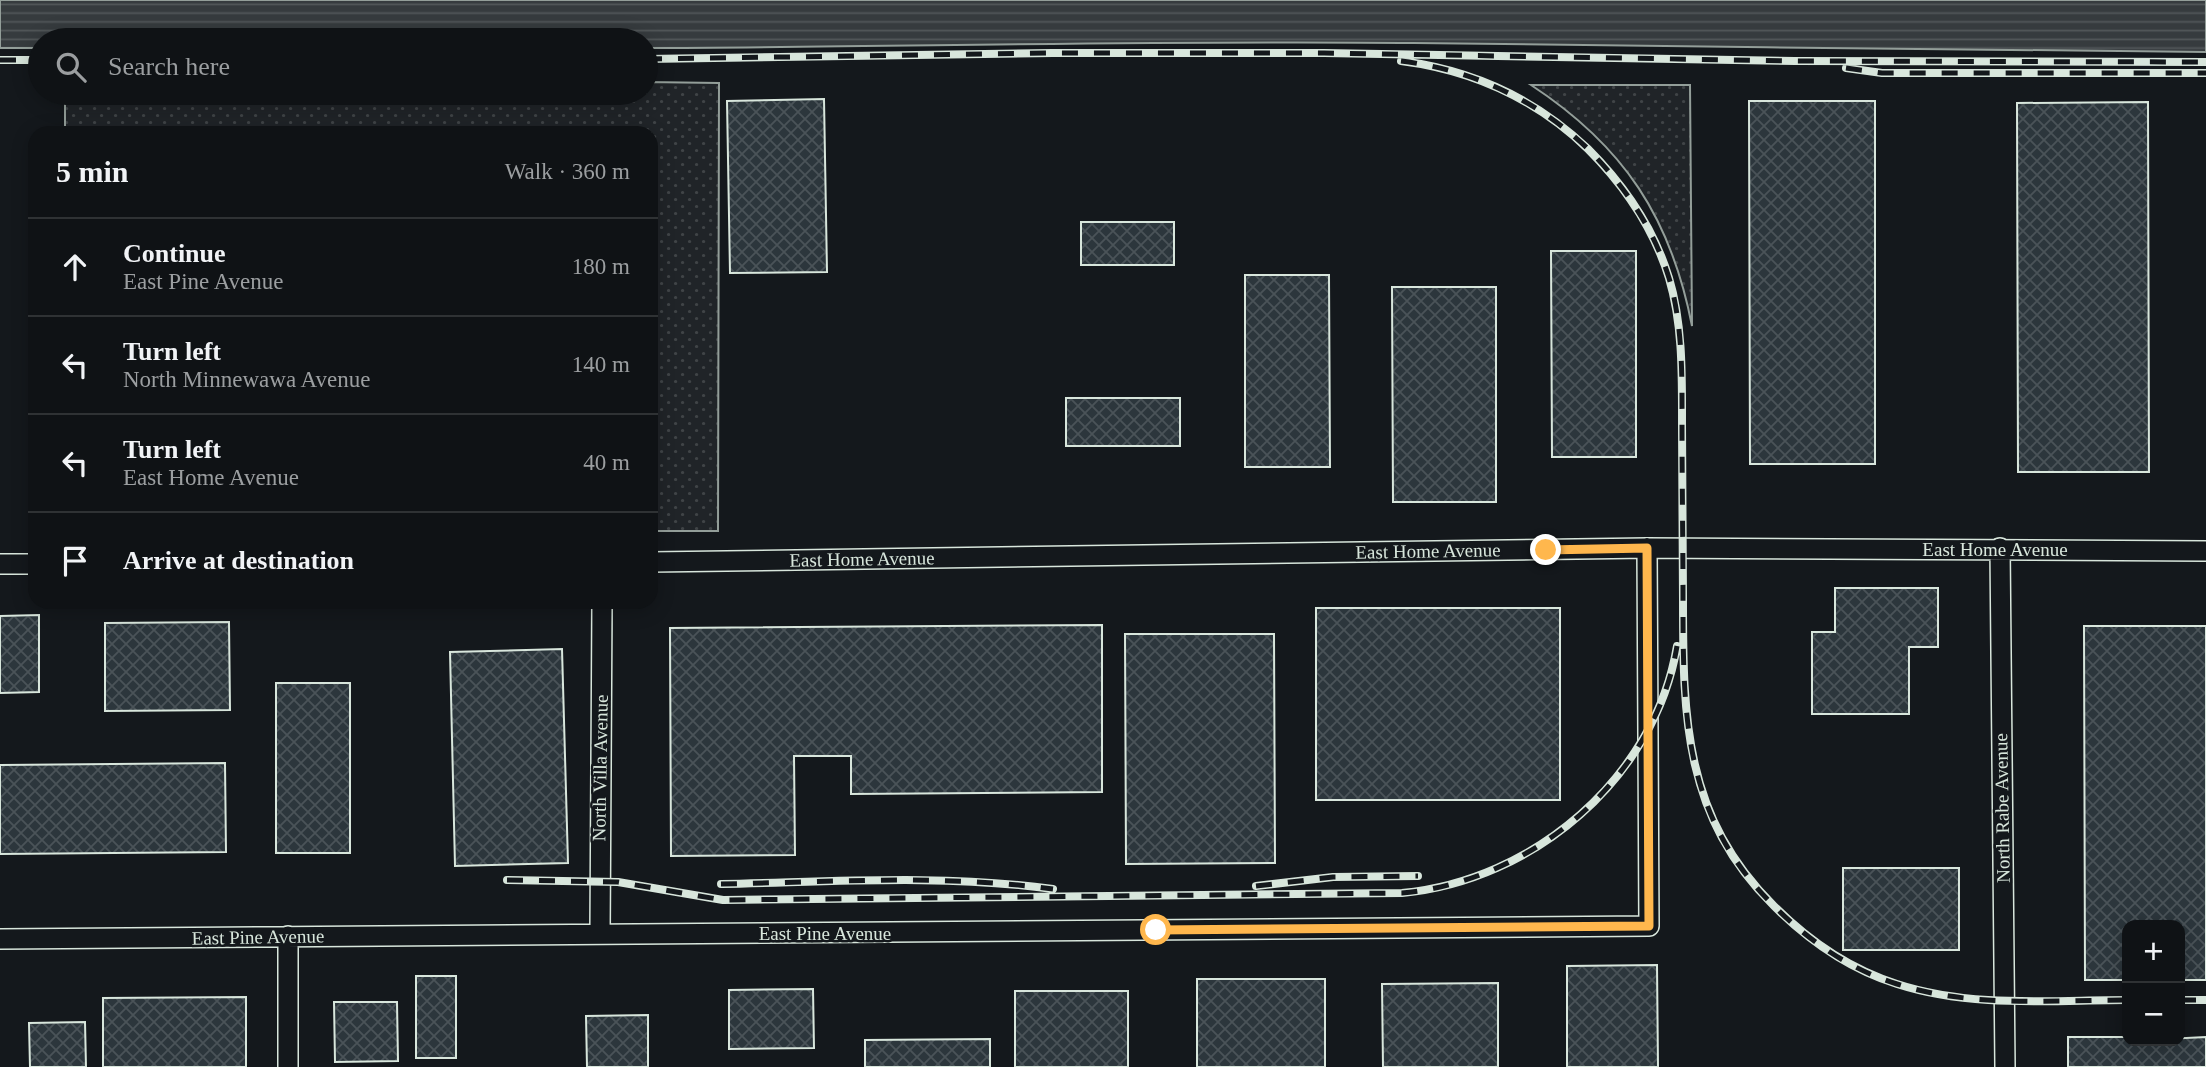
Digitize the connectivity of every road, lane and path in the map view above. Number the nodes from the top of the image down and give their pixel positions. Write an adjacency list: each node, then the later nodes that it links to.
1 (1647, 548): 2 (street, East Home Avenue); 4 (street, East Home Avenue); 8 (street, East Pine Avenue)
2 (2000, 548): 3 (street, East Home Avenue); 12 (street, North Rabe Avenue)
3 (2206, 551)
4 (658, 562)
5 (0, 564): 6 (street)
6 (28, 564)
7 (602, 609): 8 (street, North Villa Avenue)
8 (600, 934): 9 (street, East Pine Avenue)
9 (288, 936): 10 (street, East Pine Avenue); 11 (street)
10 (0, 939)
11 (288, 1067)
12 (2005, 1067)

